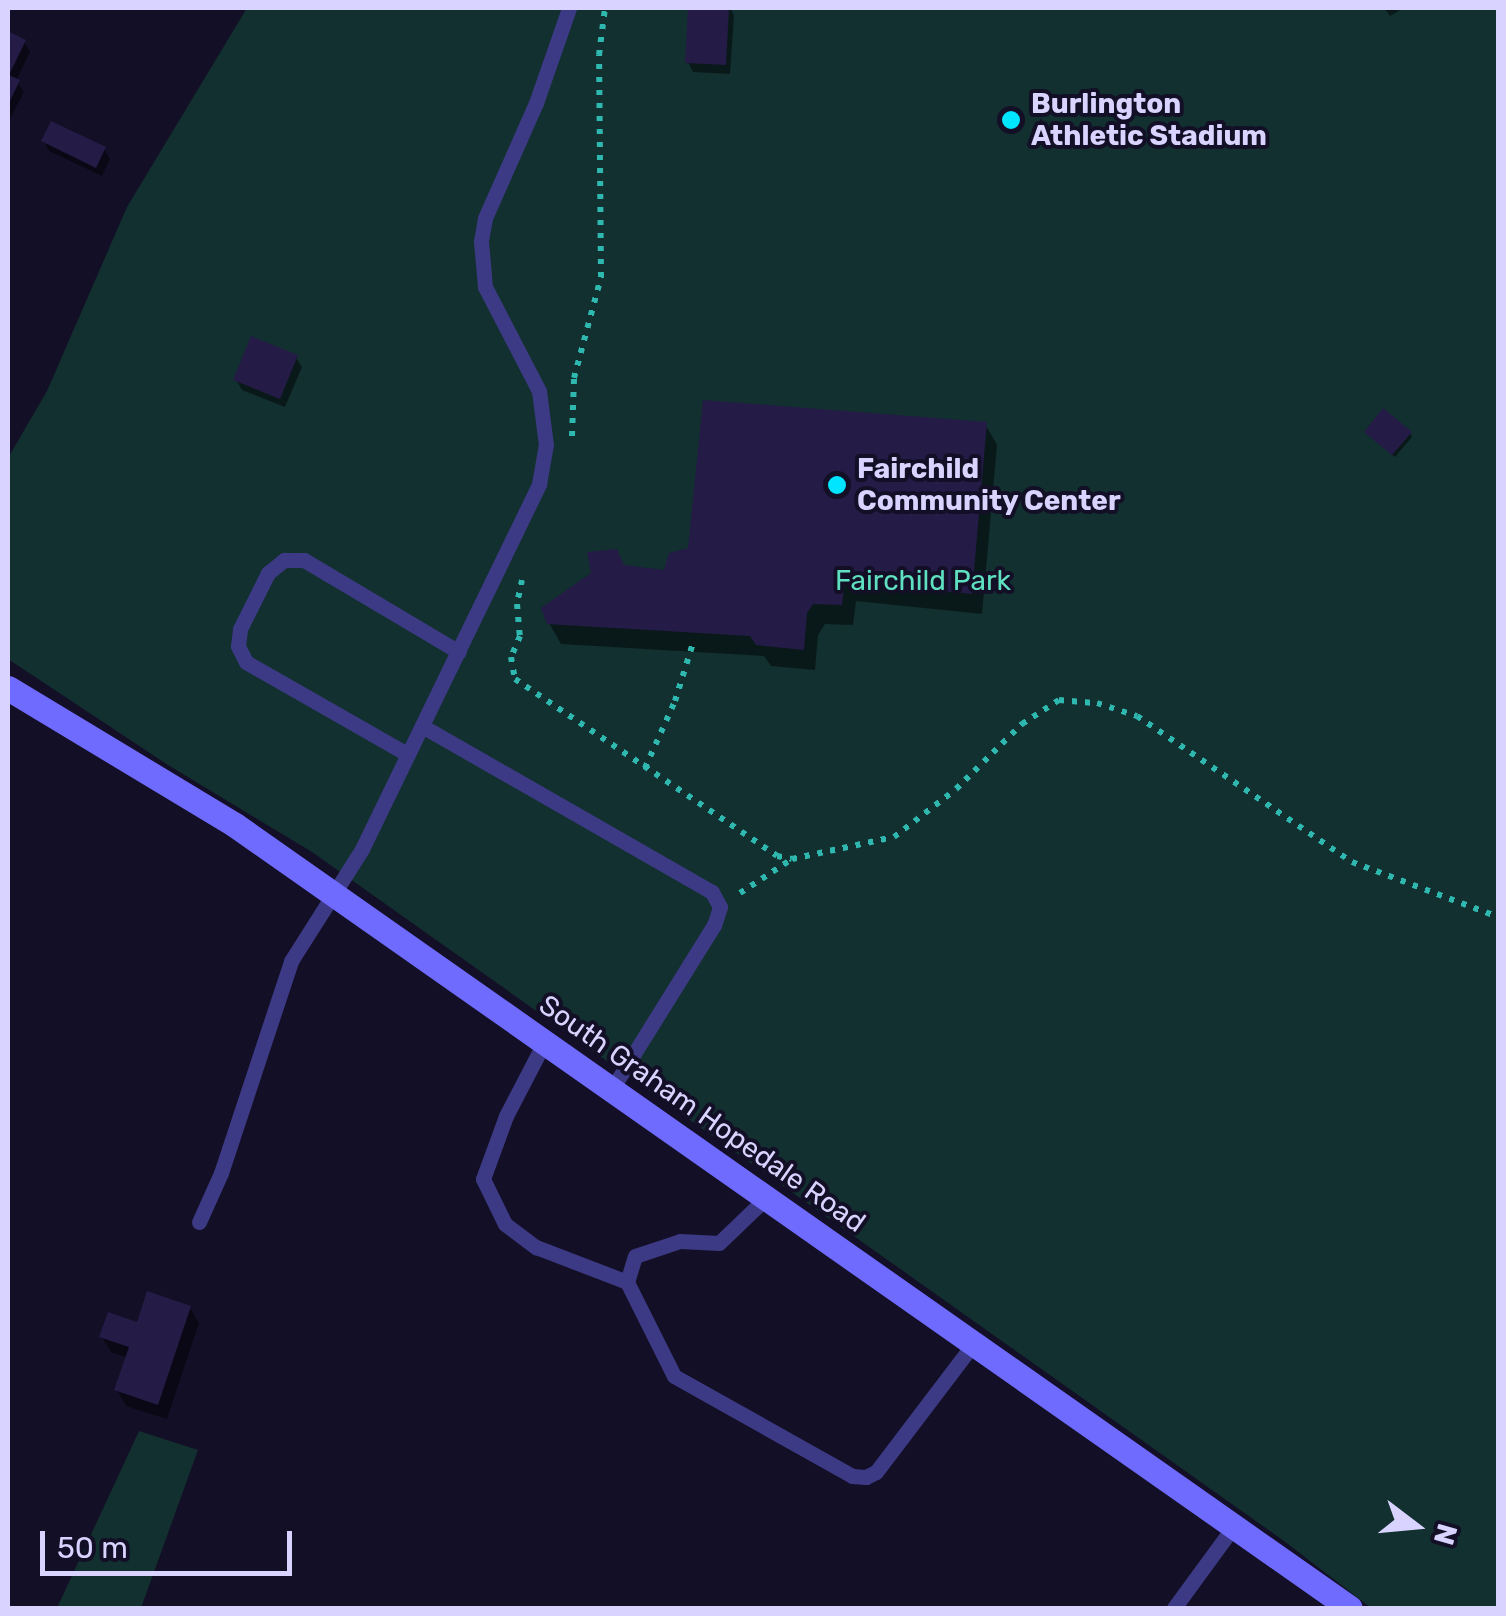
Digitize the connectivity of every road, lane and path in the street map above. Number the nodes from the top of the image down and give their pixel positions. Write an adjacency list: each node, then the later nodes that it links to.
1 (568, 8): 6 (lane)
2 (605, 8): 3 (path)
3 (570, 443)
4 (524, 572): 10 (path)
5 (692, 646): 10 (path)
6 (459, 652): 8 (lane); 9 (lane)
7 (8, 688): 12 (street, South Graham Hopedale Road)
8 (422, 726): 9 (lane); 13 (lane)
9 (407, 754): 12 (lane)
10 (645, 768): 11 (path)
11 (792, 859): 13 (path); 14 (path)
12 (334, 893): 15 (street, South Graham Hopedale Road); 18 (lane)
13 (720, 907): 16 (lane)
14 (1498, 917)
15 (546, 1039): 16 (street, South Graham Hopedale Road); 19 (lane)
16 (612, 1088): 17 (street, South Graham Hopedale Road)
17 (767, 1197): 19 (lane); 20 (street, South Graham Hopedale Road)
18 (199, 1222)
19 (626, 1282): 20 (lane)
20 (974, 1343): 21 (street, South Graham Hopedale Road)
21 (1234, 1526): 22 (lane); 23 (street, South Graham Hopedale Road)
22 (1174, 1608)
23 (1350, 1608)

